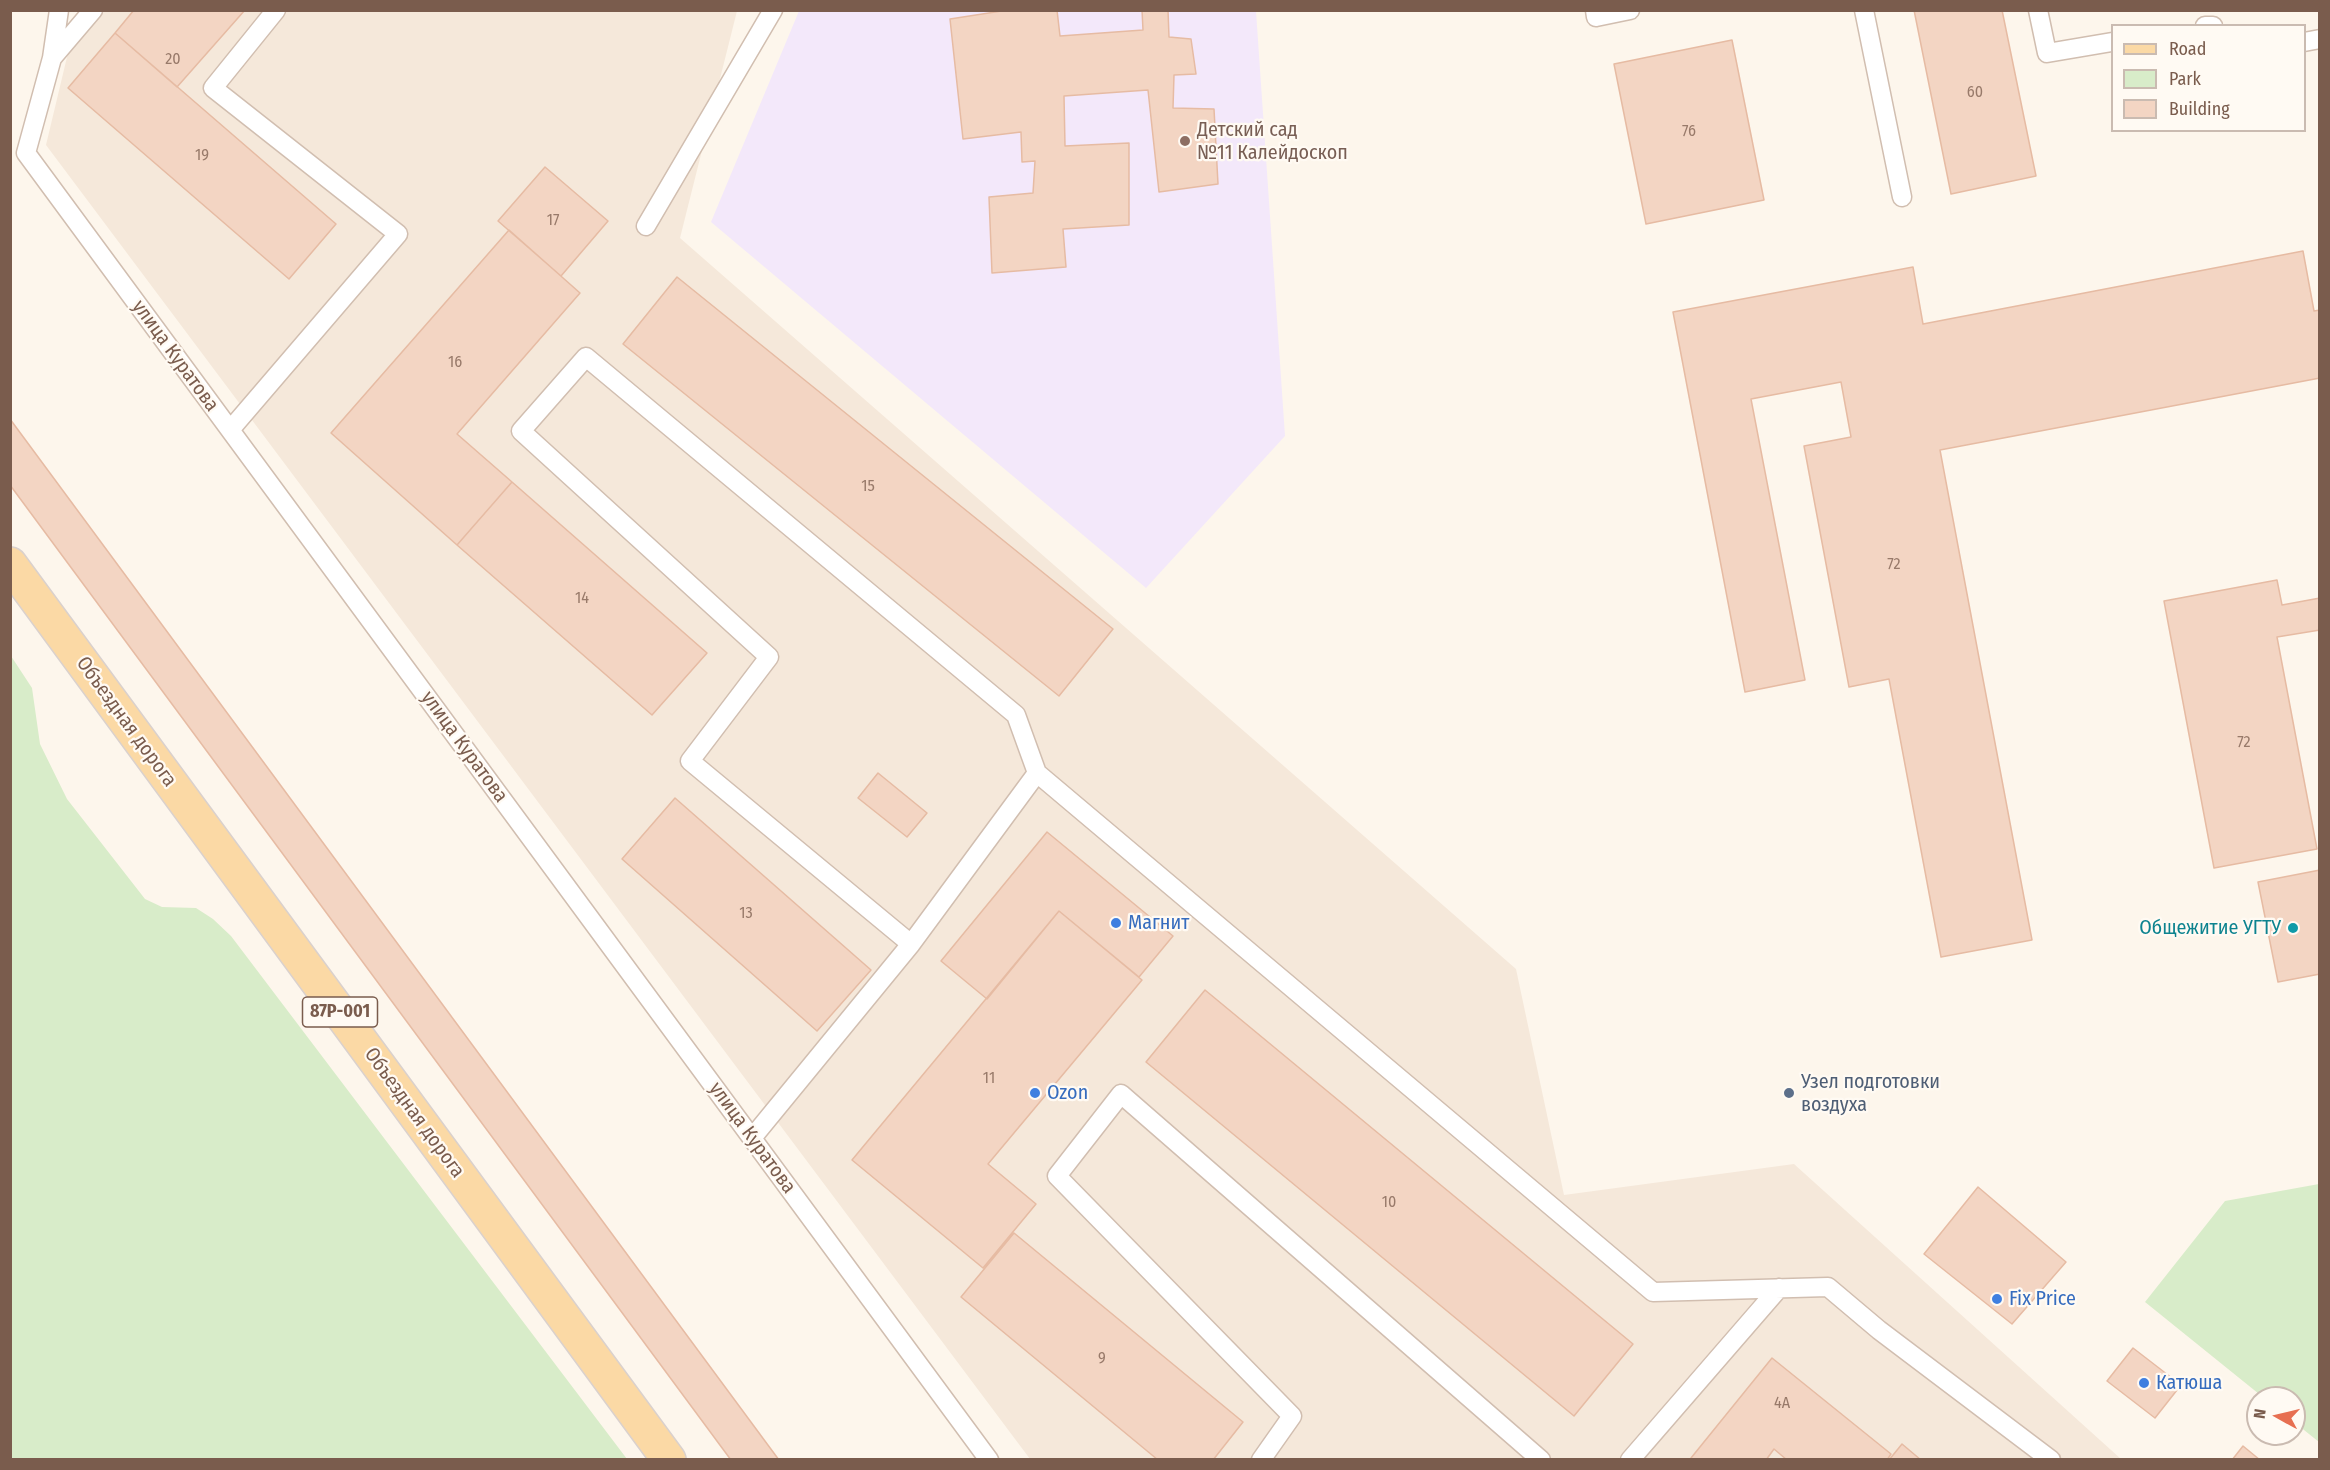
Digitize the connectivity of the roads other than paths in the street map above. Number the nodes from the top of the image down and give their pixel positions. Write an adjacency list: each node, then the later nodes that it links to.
1 (59, 10): 10 (lane, улица Куратова)
2 (93, 10): 10 (lane)
3 (276, 10): 13 (lane)
4 (773, 10): 12 (lane)
5 (1595, 10): 6 (lane)
6 (1630, 10)
7 (1864, 10): 11 (lane)
8 (2038, 10): 9 (lane)
9 (2111, 42)
10 (52, 58): 13 (lane, улица Куратова)
11 (1902, 197)
12 (646, 226)
13 (230, 430): 17 (lane, улица Куратова)
14 (10, 564): 19 (main road, Объездная дорога / 87Р-001)
15 (1037, 773): 16 (lane); 16 (lane); 18 (lane)
16 (911, 944): 17 (lane)
17 (752, 1138): 20 (lane, улица Куратова)
18 (1779, 1288): 23 (lane); 24 (lane)
19 (669, 1460)
20 (989, 1460)
21 (1261, 1460): 22 (lane)
22 (1541, 1460)
23 (1630, 1460)
24 (2051, 1460)

